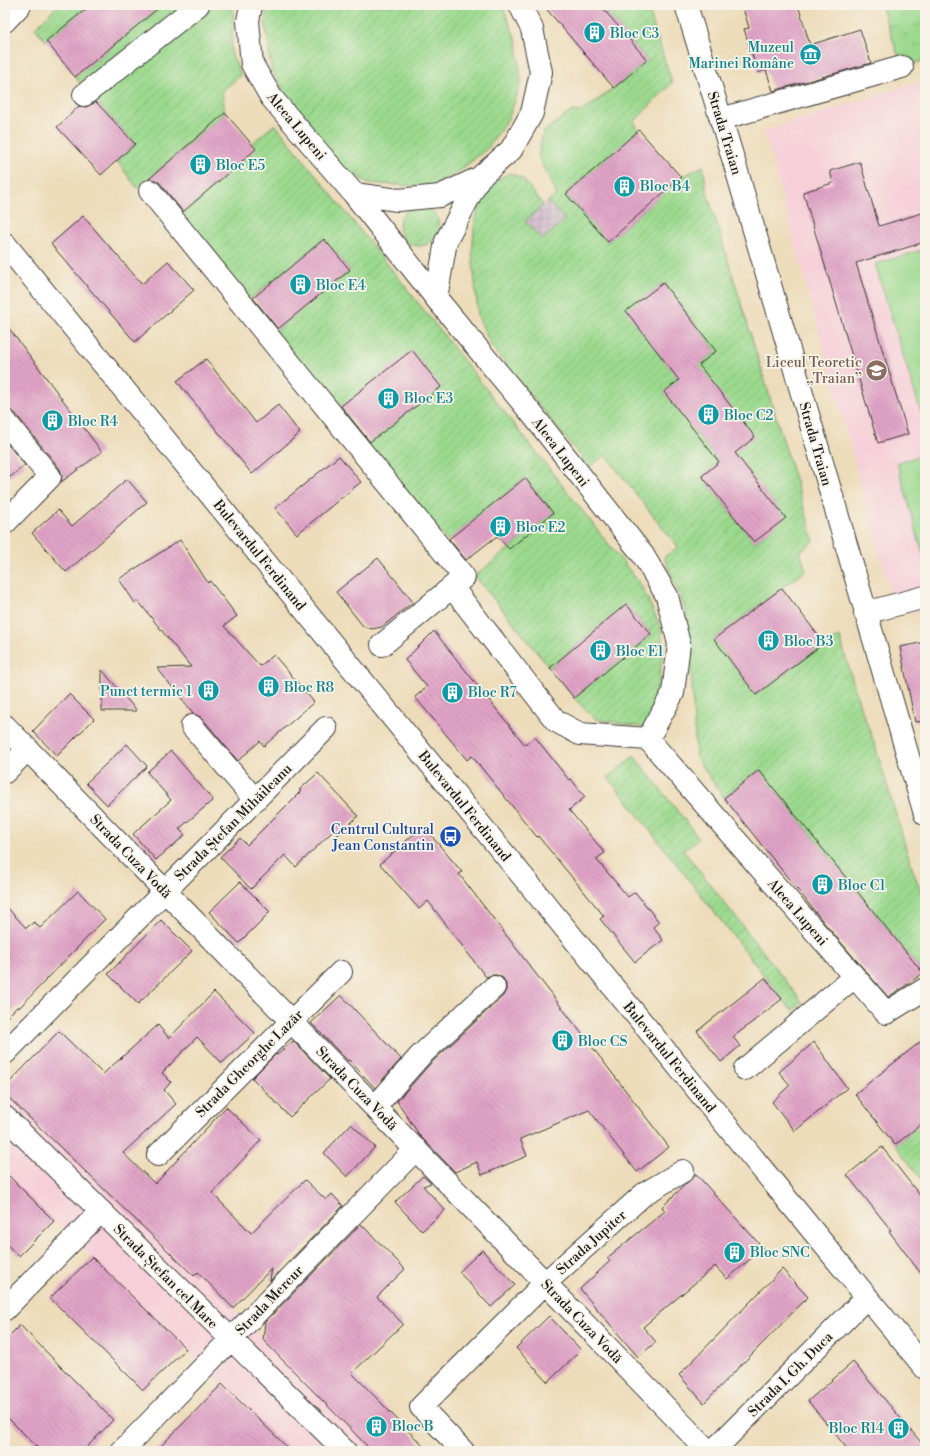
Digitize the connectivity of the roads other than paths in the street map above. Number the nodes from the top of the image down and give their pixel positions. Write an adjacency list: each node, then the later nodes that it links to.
1 (20, 5): 6 (street)
2 (198, 5): 8 (street)
3 (251, 5): 12 (street, Aleea Lupeni)
4 (520, 5): 10 (street)
5 (686, 5): 9 (street, Strada Traian)
6 (5, 21)
7 (902, 67): 9 (street)
8 (84, 95)
9 (721, 119): 19 (street, Strada Traian)
10 (479, 178): 12 (street); 14 (street)
11 (150, 191): 17 (street)
12 (354, 194): 14 (street, Aleea Lupeni)
13 (5, 244): 44 (street, Bulevardul Ferdinand)
14 (436, 298): 24 (street, Aleea Lupeni)
15 (5, 421): 16 (street)
16 (5, 523)
17 (452, 587): 20 (street); 24 (street)
18 (925, 597): 19 (street)
19 (865, 613): 28 (street, Strada Traian)
20 (382, 645)
21 (5, 726): 25 (street, Strada Cuza Vodă)
22 (192, 726): 27 (street)
23 (326, 728): 27 (street, Strada Ștefan Mihăileanu)
24 (648, 739): 31 (street, Aleea Lupeni)
25 (28, 749): 26 (street); 29 (street, Strada Cuza Vodă)
26 (5, 772)
27 (255, 800): 29 (street, Strada Ștefan Mihăileanu)
28 (925, 814)
29 (165, 891): 34 (street, Strada Cuza Vodă); 35 (street, Strada Ștefan Mihăileanu)
30 (342, 972): 34 (street, Strada Gheorghe Lazăr)
31 (854, 977): 33 (street, Aleea Lupeni); 36 (street)
32 (494, 987): 37 (street)
33 (925, 989)
34 (291, 1021): 37 (street, Strada Cuza Vodă); 40 (street, Strada Gheorghe Lazăr)
35 (5, 1052)
36 (744, 1069)
37 (375, 1107): 39 (street, Strada Cuza Vodă)
38 (5, 1117): 42 (street, Strada Ștefan cel Mare)
39 (416, 1149): 43 (street, Strada Cuza Vodă); 46 (street, Strada Mercur)
40 (158, 1155)
41 (683, 1171): 43 (street, Strada Jupiter)
42 (101, 1211): 45 (street); 46 (street, Strada Ștefan cel Mare)
43 (545, 1282): 50 (street, Strada Jupiter); 51 (street, Strada Cuza Vodă)
44 (867, 1297): 47 (street, Bulevardul Ferdinand); 52 (street, Strada I. Gh. Duca)
45 (5, 1309)
46 (231, 1339): 48 (street, Strada Mercur); 49 (street, Strada Ștefan cel Mare)
47 (925, 1368)
48 (122, 1451)
49 (345, 1451)
50 (463, 1451)
51 (708, 1451)
52 (713, 1451)

